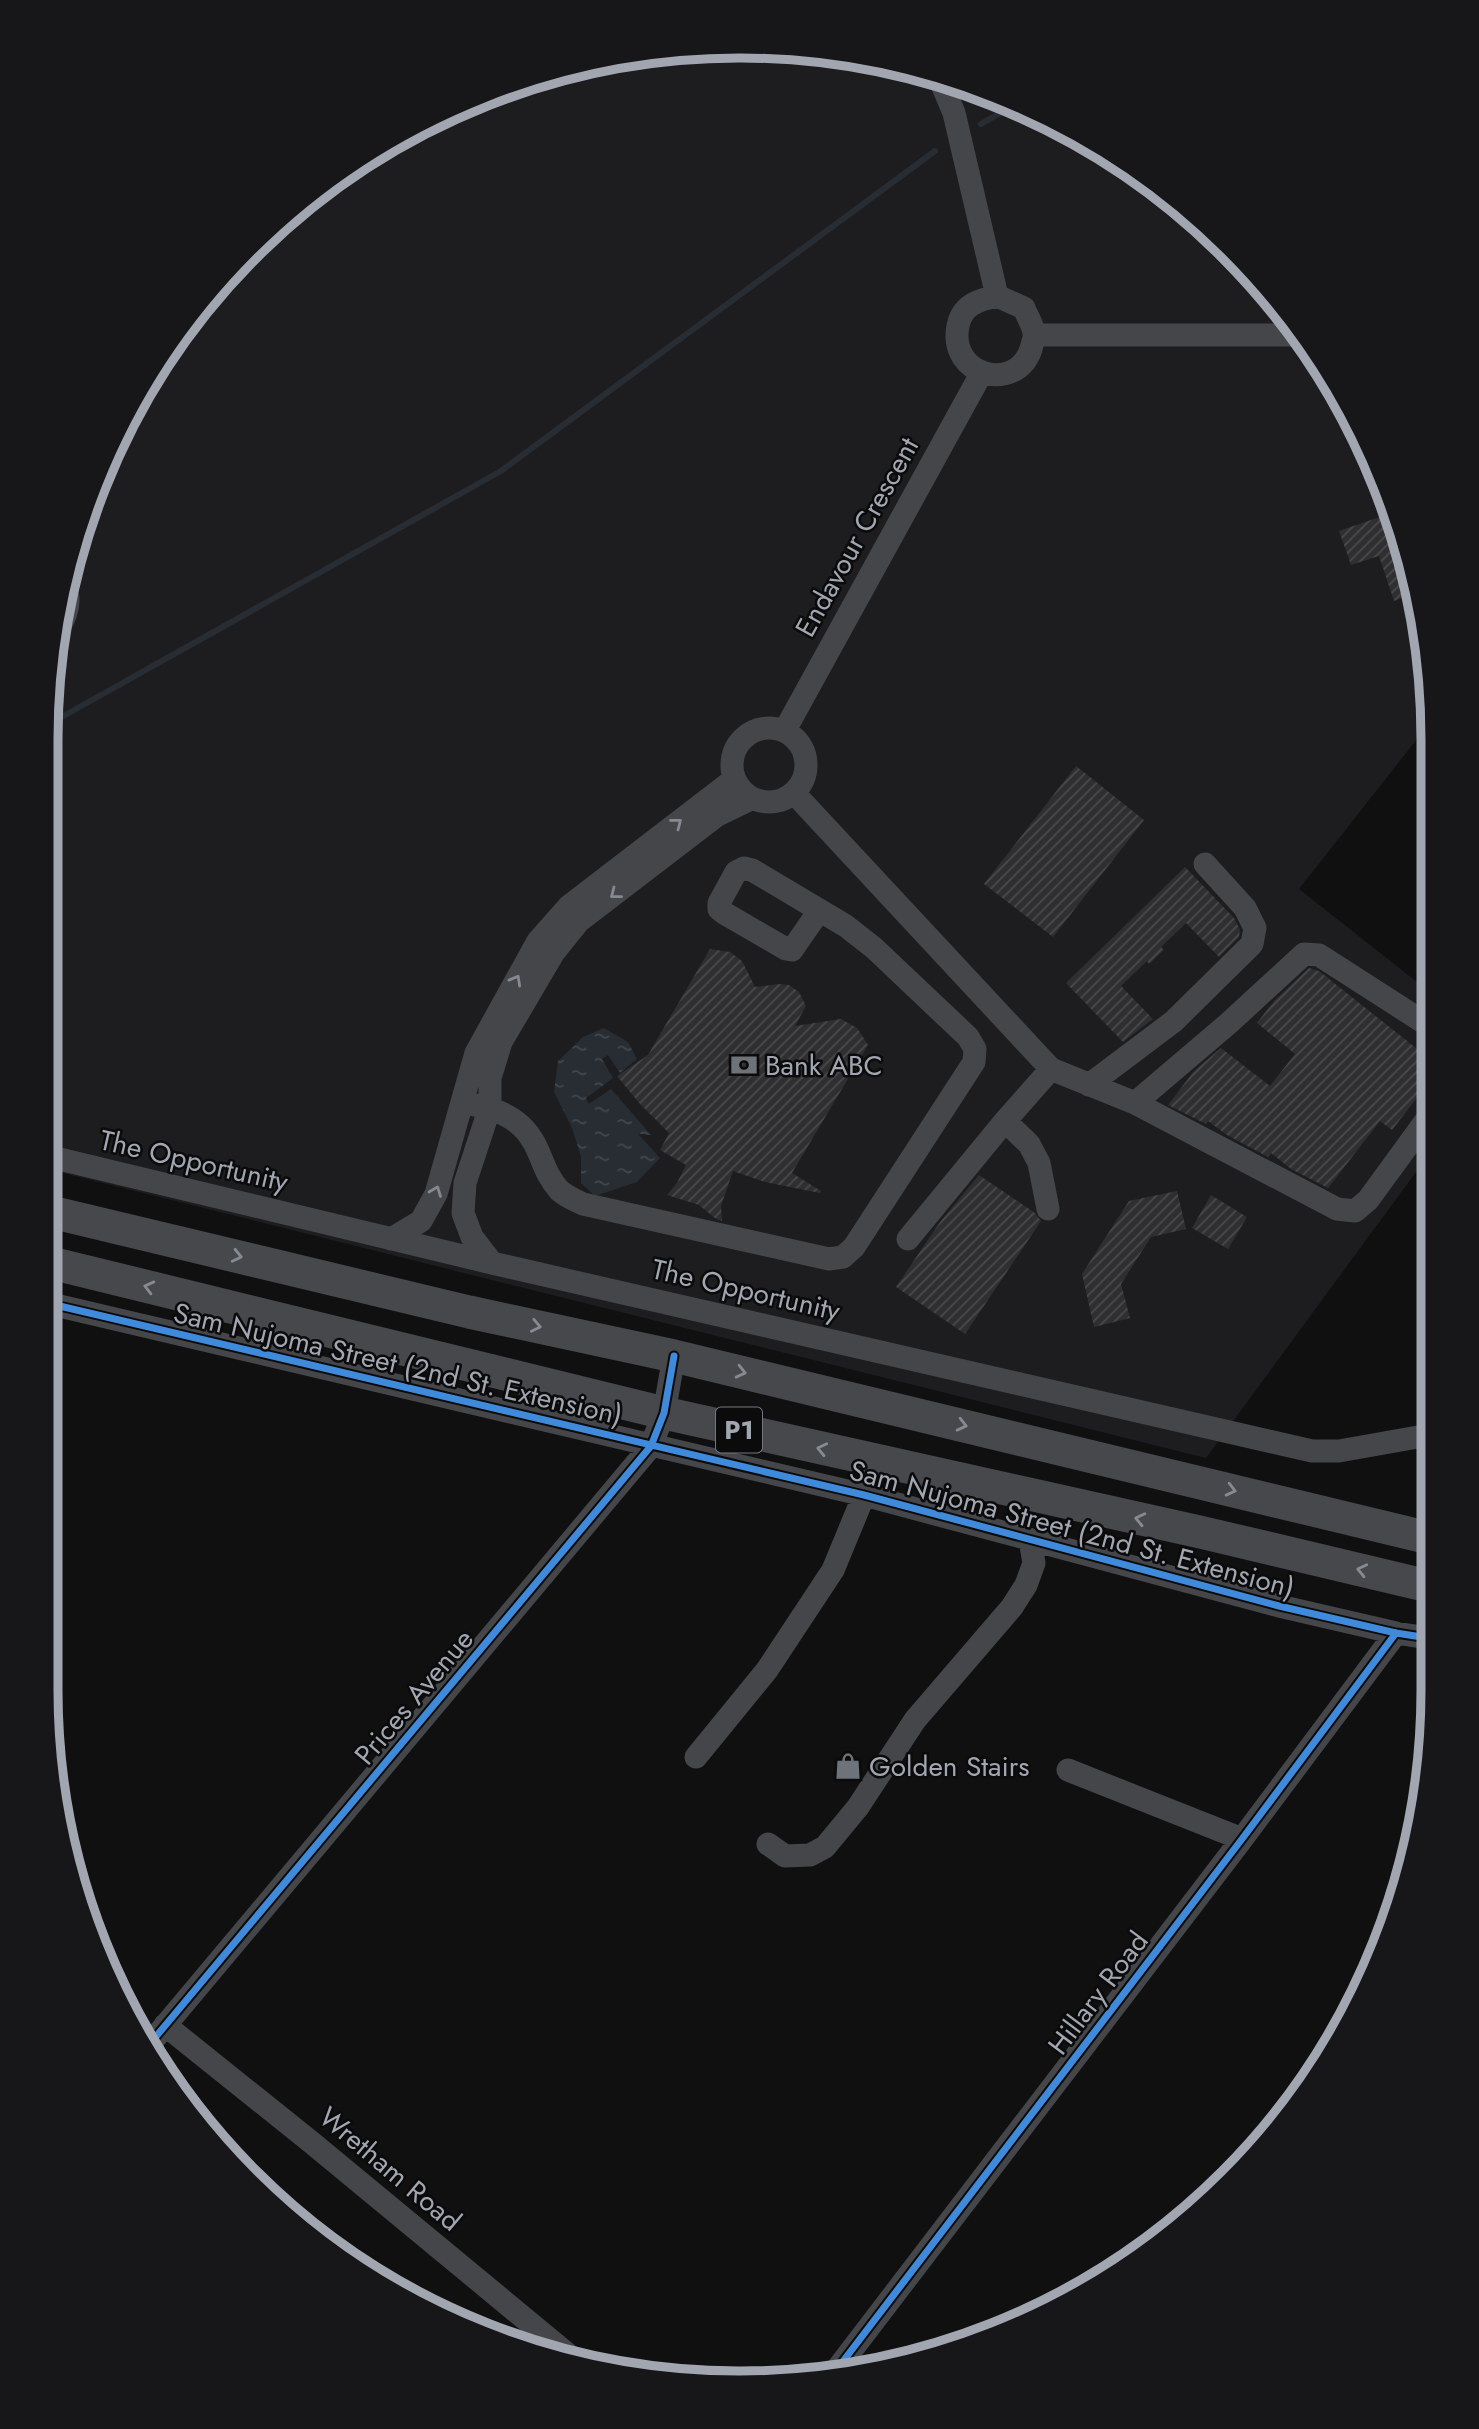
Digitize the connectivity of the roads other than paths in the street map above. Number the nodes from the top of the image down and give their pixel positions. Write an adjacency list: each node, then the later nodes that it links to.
1 (944, 90): 2 (street)
2 (997, 296): 3 (street); 5 (street)
3 (1035, 335): 4 (street); 5 (street)
4 (1288, 335)
5 (981, 374): 6 (street, Endavour Crescent)
6 (785, 730): 7 (street); 8 (street)
7 (733, 780): 9 (street); 15 (street, one-way to 7)
8 (795, 793): 9 (street); 13 (street)
9 (751, 799): 17 (street, one-way to 17)
10 (1205, 864): 14 (street)
11 (819, 911): 17 (street)
12 (1421, 1021): 16 (street)
13 (1051, 1069): 14 (street); 18 (street)
14 (1089, 1085): 16 (street)
15 (463, 1103): 17 (street); 23 (street, one-way to 15)
16 (1135, 1103): 19 (street)
17 (490, 1107): 25 (street)
18 (1004, 1121): 21 (street); 24 (street)
19 (1421, 1127)
20 (58, 1159): 23 (street, The Opportunity)
21 (1048, 1209)
22 (58, 1214): 28 (highway, P1, one-way to 28)
23 (391, 1239): 25 (street, The Opportunity)
24 (908, 1239)
25 (492, 1263): 30 (street, The Opportunity)
26 (58, 1266): 29 (highway, P1, one-way to 26)
27 (58, 1306): 31 (street, Sam Nujoma Street (2nd St. Extension))
28 (674, 1356): 29 (street, Prices Avenue); 33 (highway, P1, one-way to 33)
29 (664, 1413): 31 (street, Prices Avenue); 35 (highway, P1, one-way to 29)
30 (1421, 1436)
31 (651, 1446): 32 (street, Sam Nujoma Street (2nd St. Extension)); 42 (street, Prices Avenue)
32 (864, 1495): 34 (street, Sam Nujoma Street (2nd St. Extension)); 38 (street)
33 (1421, 1536)
34 (1030, 1539): 36 (street, Sam Nujoma Street (2nd St. Extension)); 41 (street)
35 (1421, 1584)
36 (1396, 1633): 37 (street, Sam Nujoma Street (2nd St. Extension)); 40 (street, Hillary Road)
37 (1421, 1637)
38 (696, 1757)
39 (1069, 1770): 40 (street)
40 (1242, 1839): 45 (street, Hillary Road)
41 (768, 1844)
42 (165, 2025): 43 (street, Prices Avenue); 44 (street, Wretham Road)
43 (154, 2038)
44 (559, 2347)
45 (842, 2363)

